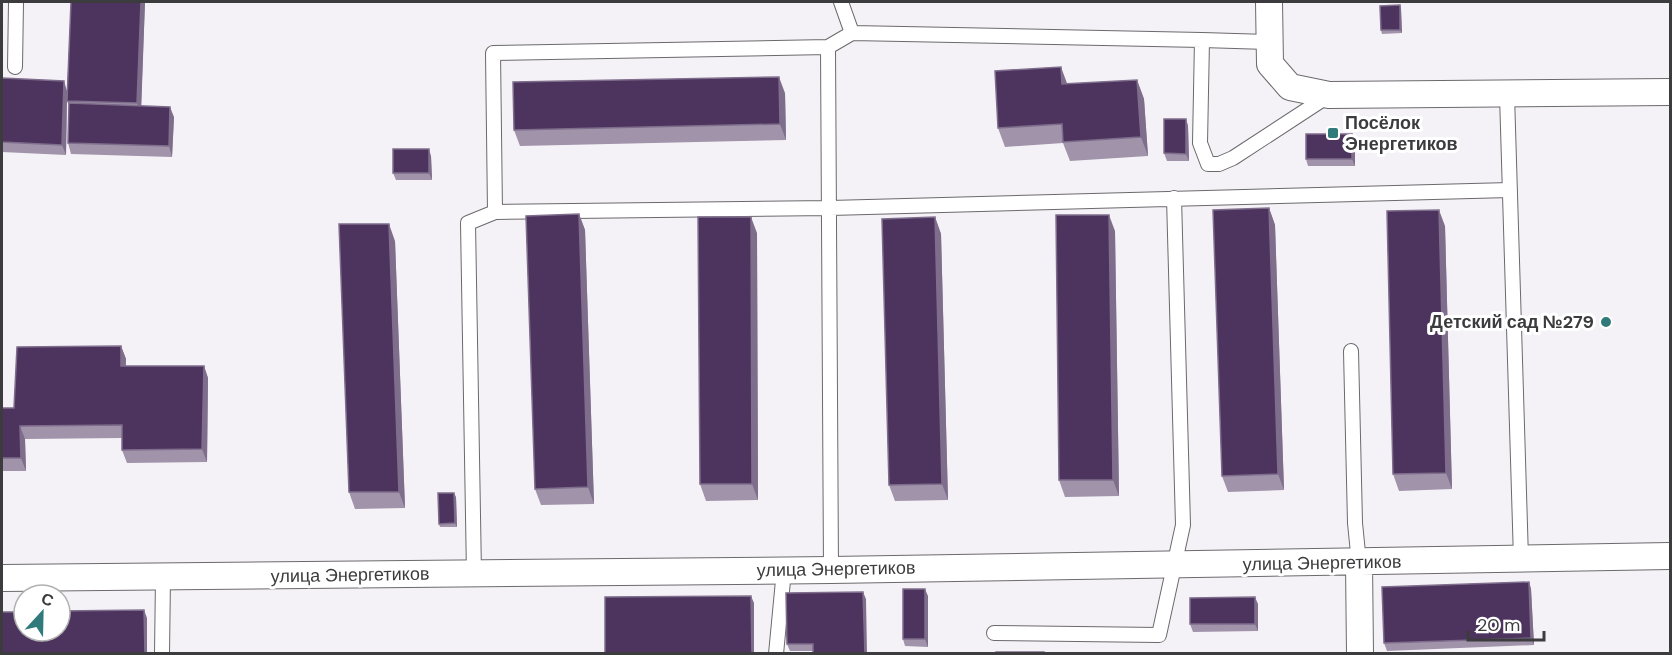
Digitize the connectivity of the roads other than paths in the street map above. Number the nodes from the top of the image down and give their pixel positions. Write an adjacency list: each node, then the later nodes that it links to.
1 (16, 2): 8 (lane)
2 (841, 2): 4 (lane)
3 (1269, 2): 6 (street)
4 (852, 33): 5 (lane); 7 (lane)
5 (1202, 40): 6 (lane); 10 (lane)
6 (1268, 42): 10 (street)
7 (828, 47): 14 (lane); 15 (lane)
8 (15, 68)
9 (1671, 92): 11 (street)
10 (1329, 95): 11 (street)
11 (1507, 95): 12 (lane)
12 (1510, 190): 13 (lane); 18 (lane)
13 (1174, 198): 14 (lane); 20 (lane)
14 (830, 208): 15 (lane); 22 (lane)
15 (495, 212): 23 (lane)
16 (1351, 351): 19 (lane)
17 (1671, 556): 18 (street, улица Энергетиков)
18 (1521, 559): 19 (street, улица Энергетиков)
19 (1359, 562): 20 (street, улица Энергетиков); 29 (street)
20 (1175, 565): 22 (street, улица Энергетиков); 26 (lane)
21 (784, 570): 22 (street, улица Энергетиков); 23 (street, улица Энергетиков); 28 (lane)
22 (831, 570)
23 (474, 574): 24 (street, улица Энергетиков)
24 (164, 577): 25 (street, улица Энергетиков); 27 (lane)
25 (2, 578)
26 (994, 633)
27 (162, 654)
28 (776, 654)
29 (1360, 654)

